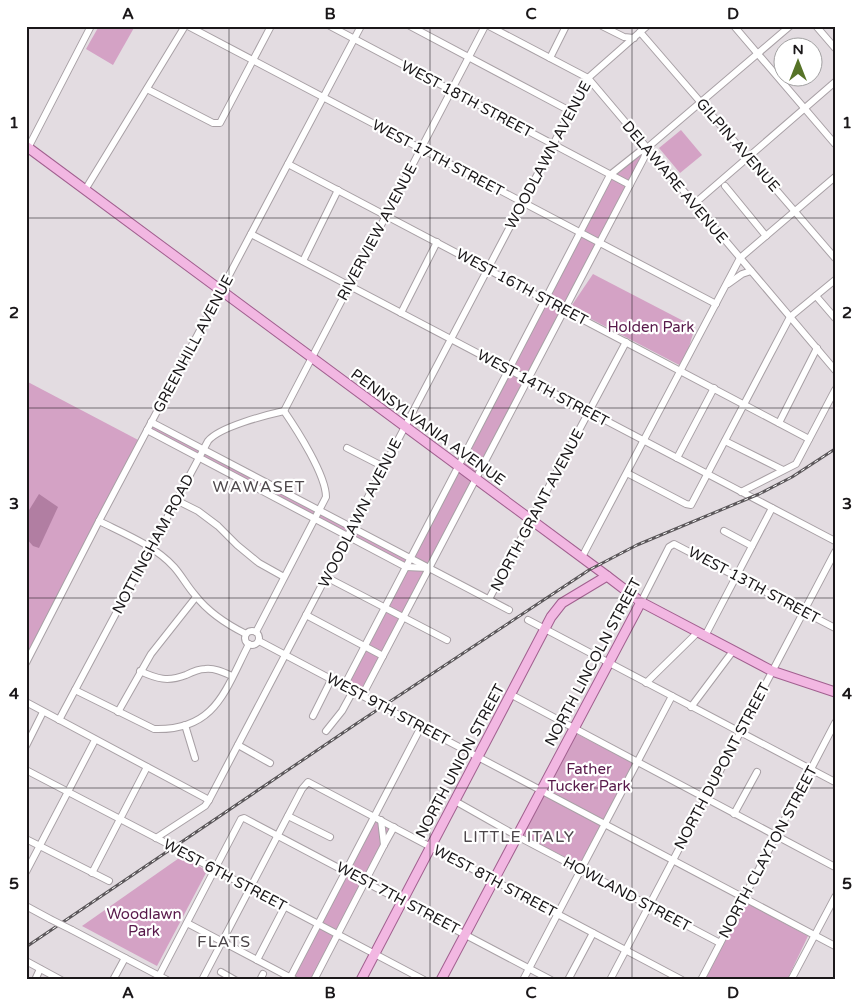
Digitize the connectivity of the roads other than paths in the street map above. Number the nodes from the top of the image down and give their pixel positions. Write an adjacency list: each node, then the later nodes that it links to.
1 (91, 26): 33 (street)
2 (186, 26): 22 (street, WEST 17TH STREET); 25 (street)
3 (271, 26): 22 (street)
4 (330, 26): 17 (street, WEST 18TH STREET)
5 (360, 26): 17 (street, GREENHILL AVENUE)
6 (410, 26): 20 (street)
7 (485, 26): 20 (street, RIVERVIEW AVENUE)
8 (490, 26): 21 (street, DELAWARE AVENUE)
9 (566, 26): 21 (street)
10 (602, 26): 16 (street)
11 (647, 26): 15 (street, WOODLAWN AVENUE)
12 (734, 26): 19 (street)
13 (790, 26): 19 (street)
14 (816, 26): 18 (street)
15 (640, 29): 16 (street, WOODLAWN AVENUE); 28 (street, GILPIN AVENUE)
16 (634, 38): 23 (street, WOODLAWN AVENUE)
17 (354, 39): 26 (street, WEST 18TH STREET); 27 (street, GREENHILL AVENUE)
18 (835, 48)
19 (757, 54): 28 (street); 29 (street)
20 (468, 58): 26 (street, RIVERVIEW AVENUE); 30 (street)
21 (550, 58): 23 (street, DELAWARE AVENUE)
22 (253, 61): 25 (street); 27 (street, WEST 17TH STREET)
23 (588, 78): 30 (street, WOODLAWN AVENUE); 34 (street, DELAWARE AVENUE)
24 (835, 82): 29 (street)
25 (147, 89): 42 (street)
26 (451, 90): 31 (street, WEST 18TH STREET); 35 (street, RIVERVIEW AVENUE)
27 (323, 98): 35 (street, WEST 17TH STREET); 37 (street, GREENHILL AVENUE)
28 (701, 102): 34 (street); 36 (street, GILPIN AVENUE)
29 (804, 109): 32 (street); 36 (street)
30 (570, 110): 31 (street, WOODLAWN AVENUE)
31 (552, 144): 38 (street, WEST 18TH STREET); 44 (street, WOODLAWN AVENUE)
32 (835, 144)
33 (27, 147): 42 (main road, PENNSYLVANIA AVENUE)
34 (647, 148): 38 (street); 40 (street); 45 (street, DELAWARE AVENUE)
35 (421, 149): 44 (street, WEST 17TH STREET); 47 (street, RIVERVIEW AVENUE)
36 (749, 158): 45 (street); 46 (street, GILPIN AVENUE)
37 (288, 164): 43 (street, WEST 16TH STREET); 49 (street, GREENHILL AVENUE)
38 (610, 174): 40 (street, WEST 18TH STREET); 48 (street)
39 (835, 177): 46 (street)
40 (630, 185): 52 (street)
41 (725, 186): 50 (street)
42 (85, 190): 61 (main road, PENNSYLVANIA AVENUE)
43 (338, 190): 47 (street, WEST 16TH STREET); 55 (street)
44 (522, 202): 48 (street, WEST 17TH STREET); 56 (street, WOODLAWN AVENUE)
45 (694, 204): 53 (street, DELAWARE AVENUE)
46 (795, 211): 50 (street); 54 (street, GILPIN AVENUE)
47 (386, 215): 51 (street, WEST 16TH STREET); 59 (street, RIVERVIEW AVENUE)
48 (580, 232): 52 (street, WEST 17TH STREET); 63 (street)
49 (251, 234): 55 (street, WEST 14TH STREET); 61 (street, GREENHILL AVENUE)
50 (766, 236): 53 (street)
51 (437, 242): 56 (street, WEST 16TH STREET); 66 (street)
52 (600, 243): 64 (street, WEST 17TH STREET); 65 (street)
53 (740, 258): 57 (street, DELAWARE AVENUE); 60 (street)
54 (835, 258)
55 (302, 261): 59 (street, WEST 14TH STREET)
56 (487, 269): 63 (street, WEST 16TH STREET); 69 (street, WOODLAWN AVENUE)
57 (751, 271): 60 (street); 67 (street, DELAWARE AVENUE)
58 (835, 280): 62 (street)
59 (349, 286): 66 (street, WEST 14TH STREET); 72 (street, RIVERVIEW AVENUE)
60 (725, 286): 64 (street)
61 (221, 291): 72 (main road, PENNSYLVANIA AVENUE); 82 (street, GREENHILL AVENUE)
62 (816, 296): 67 (street); 68 (street)
63 (545, 299): 65 (street, WEST 16TH STREET); 73 (street)
64 (716, 304): 75 (street)
65 (565, 310): 70 (street, WEST 16TH STREET); 76 (street)
66 (401, 313): 69 (street, WEST 14TH STREET)
67 (790, 317): 71 (street, DELAWARE AVENUE); 79 (street)
68 (835, 318)
69 (450, 339): 73 (street, WEST 14TH STREET); 84 (street, WOODLAWN AVENUE)
70 (626, 342): 75 (street, WEST 16TH STREET); 81 (street, NORTH GRANT AVENUE)
71 (816, 348): 74 (street, DELAWARE AVENUE); 83 (street)
72 (311, 358): 80 (street, RIVERVIEW AVENUE); 84 (main road, PENNSYLVANIA AVENUE)
73 (509, 370): 76 (street, WEST 14TH STREET); 94 (street)
74 (835, 370)
75 (680, 371): 77 (street, WEST 16TH STREET); 87 (street)
76 (528, 380): 81 (street, WEST 14TH STREET); 98 (street)
77 (714, 388): 79 (street, WEST 16TH STREET); 92 (street)
78 (835, 390): 86 (street)
79 (744, 404): 83 (street, WEST 16TH STREET); 88 (street)
80 (284, 410): 90 (street, NOTTINGHAM ROAD); 102 (street)
81 (589, 412): 87 (street, WEST 14TH STREET); 104 (street, NORTH GRANT AVENUE)
82 (152, 422): 85 (street, GREENHILL AVENUE); 90 (street)
83 (779, 423): 86 (street, WEST 16TH STREET)
84 (404, 427): 93 (street, WOODLAWN AVENUE); 94 (main road, PENNSYLVANIA AVENUE)
85 (147, 430): 91 (street); 105 (street, GREENHILL AVENUE)
86 (809, 439): 95 (street)
87 (644, 440): 92 (street, WEST 14TH STREET); 96 (street)
88 (725, 441): 95 (street); 97 (street)
89 (347, 448): 93 (street)
90 (203, 449): 91 (street, NOTTINGHAM ROAD); 102 (street)
91 (199, 458): 100 (street, NOTTINGHAM ROAD); 103 (street)
92 (677, 458): 97 (street, WEST 14TH STREET)
93 (384, 467): 106 (street, WOODLAWN AVENUE)
94 (458, 467): 98 (main road, PENNSYLVANIA AVENUE); 115 (street)
95 (783, 470): 99 (street)
96 (627, 473): 97 (street); 114 (street)
97 (707, 474): 99 (street, WEST 14TH STREET)
98 (476, 479): 104 (main road, PENNSYLVANIA AVENUE); 117 (street)
99 (741, 492): 101 (street, WEST 14TH STREET)
100 (176, 500): 112 (street, NOTTINGHAM ROAD); 120 (street)
101 (772, 508): 109 (street, WEST 14TH STREET); 111 (street)
102 (320, 510): 103 (street); 106 (street)
103 (315, 520): 108 (street); 120 (street)
104 (531, 520): 114 (main road, PENNSYLVANIA AVENUE); 123 (street, NORTH GRANT AVENUE)
105 (99, 522): 112 (street); 143 (street, GREENHILL AVENUE)
106 (352, 527): 108 (street, WOODLAWN AVENUE); 115 (street)
107 (724, 531): 111 (street)
108 (347, 537): 116 (street); 121 (street, WOODLAWN AVENUE)
109 (835, 541)
110 (672, 544): 119 (street, WEST 13TH STREET); 124 (street, NORTH LINCOLN STREET)
111 (752, 546): 119 (street)
112 (150, 548): 122 (street); 151 (street, NOTTINGHAM ROAD)
113 (835, 552): 127 (street, NORTH DUPONT STREET)
114 (582, 557): 118 (main road, PENNSYLVANIA AVENUE)
115 (411, 558): 116 (street); 117 (street)
116 (406, 567): 117 (street); 125 (street)
117 (429, 568): 123 (street); 129 (street)
118 (607, 576): 124 (main road, PENNSYLVANIA AVENUE); 132 (main road, NORTH UNION STREET)
119 (736, 576): 127 (street, WEST 13TH STREET); 135 (street)
120 (284, 577): 133 (street)
121 (326, 577): 125 (street); 128 (street, WOODLAWN AVENUE)
122 (196, 597): 134 (street); 145 (street)
123 (489, 599): 126 (street)
124 (641, 602): 135 (main road, PENNSYLVANIA AVENUE); 144 (main road, NORTH LINCOLN STREET)
125 (385, 606): 129 (street); 139 (street)
126 (509, 610)
127 (803, 611): 131 (street, WEST 13TH STREET); 146 (street, NORTH DUPONT STREET)
128 (306, 615): 139 (street); 141 (street, WOODLAWN AVENUE)
129 (404, 617): 136 (street); 142 (street)
130 (528, 620): 132 (street)
131 (835, 628)
132 (544, 629): 144 (street); 154 (main road, NORTH UNION STREET)
133 (256, 632): 134 (street); 137 (street)
134 (246, 634): 138 (street)
135 (701, 634): 140 (main road, PENNSYLVANIA AVENUE); 149 (street)
136 (448, 640)
137 (259, 641): 138 (street); 141 (street, WEST 9TH STREET)
138 (249, 644): 147 (street)
139 (364, 646): 142 (street); 150 (street)
140 (733, 651): 146 (main road, PENNSYLVANIA AVENUE); 158 (street)
141 (285, 656): 148 (street, WEST 9TH STREET); 170 (street, WOODLAWN AVENUE)
142 (383, 656): 155 (street)
143 (26, 663)
144 (608, 663): 149 (street); 166 (main road, NORTH LINCOLN STREET)
145 (140, 670): 147 (street); 160 (street)
146 (772, 671): 153 (main road, PENNSYLVANIA AVENUE); 168 (street, NORTH DUPONT STREET)
147 (232, 676): 164 (street)
148 (331, 680): 150 (street, WEST 9TH STREET); 161 (street)
149 (646, 683): 156 (street)
150 (344, 686): 152 (street, WEST 9TH STREET)
151 (76, 690): 160 (street); 162 (street, NOTTINGHAM ROAD)
152 (353, 691): 155 (street, WEST 9TH STREET); 167 (street)
153 (835, 692)
154 (510, 694): 166 (street); 172 (main road, NORTH UNION STREET)
155 (362, 696): 165 (street, WEST 9TH STREET, bridge)
156 (672, 696): 158 (street); 175 (street)
157 (26, 702): 159 (street)
158 (691, 707): 168 (street)
159 (43, 712): 162 (street); 171 (street)
160 (118, 712): 164 (street)
161 (313, 716)
162 (59, 720): 169 (street)
163 (835, 723): 178 (street, NORTH CLAYTON STREET)
164 (185, 725): 173 (street)
165 (422, 727): 172 (street, WEST 9TH STREET); 189 (street)
166 (574, 728): 175 (street); 181 (main road, NORTH LINCOLN STREET)
167 (326, 731)
168 (740, 732): 178 (street); 183 (street, NORTH DUPONT STREET)
169 (95, 740): 176 (street); 182 (street)
170 (238, 745): 174 (street); 184 (street, WOODLAWN AVENUE)
171 (26, 746)
172 (477, 756): 181 (street, WEST 9TH STREET); 185 (main road, NORTH UNION STREET)
173 (195, 758)
174 (270, 762)
175 (638, 762): 183 (street); 190 (street)
176 (147, 767): 184 (street); 188 (street)
177 (26, 770): 182 (street, WEST 6TH STREET)
178 (811, 770): 180 (street); 194 (street, NORTH CLAYTON STREET)
179 (757, 772): 186 (street)
180 (835, 782)
181 (541, 790): 190 (street, WEST 9TH STREET); 193 (main road, NORTH LINCOLN STREET)
182 (69, 792): 188 (street, WEST 6TH STREET); 199 (street)
183 (705, 798): 186 (street); 201 (street, NORTH DUPONT STREET)
184 (210, 800): 196 (street, WOODLAWN AVENUE)
185 (455, 801): 193 (street, HOWLAND STREET); 200 (main road, NORTH UNION STREET)
186 (734, 814): 194 (street)
187 (288, 816): 189 (street, WEST 8TH STREET); 192 (street); 195 (street)
188 (121, 819): 196 (street, WEST 6TH STREET); 207 (street)
189 (378, 819): 191 (street, WEST 8TH STREET); 198 (street); 205 (street)
190 (605, 824): 201 (street, WEST 9TH STREET); 204 (street)
191 (394, 828): 198 (street); 200 (street, WEST 8TH STREET)
192 (278, 835): 203 (street, WEST 7TH STREET); 205 (street, WEST 7TH STREET); 211 (street)
193 (517, 836): 204 (street, HOWLAND STREET); 208 (main road, NORTH LINCOLN STREET)
194 (776, 836): 202 (street); 212 (street, NORTH CLAYTON STREET)
195 (330, 837)
196 (156, 838): 203 (street, WEST 6TH STREET, bridge)
197 (26, 839): 199 (street)
198 (384, 844): 210 (street)
199 (40, 846): 206 (street); 207 (street)
200 (430, 846): 208 (street, WEST 8TH STREET); 214 (main road, NORTH UNION STREET)
201 (673, 860): 212 (street, WEST 9TH STREET); 217 (street, NORTH DUPONT STREET)
202 (835, 867)
203 (215, 869): 211 (street, WEST 6TH STREET); 219 (street)
204 (581, 870): 217 (street, HOWLAND STREET); 218 (street)
205 (346, 871): 210 (street, WEST 7TH STREET); 220 (street)
206 (26, 872)
207 (92, 873): 209 (street)
208 (494, 880): 218 (street, WEST 8TH STREET); 223 (main road, NORTH LINCOLN STREET)
209 (110, 881)
210 (366, 882): 214 (street, WEST 7TH STREET); 222 (street)
211 (250, 888): 216 (street, WEST 6TH STREET); 225 (street)
212 (744, 897): 224 (street, WEST 9TH STREET); 226 (street, NORTH CLAYTON STREET)
213 (835, 897): 224 (street)
214 (402, 901): 223 (street, WEST 7TH STREET); 229 (main road, NORTH UNION STREET)
215 (26, 906): 230 (street, bridge)
216 (285, 906): 220 (street, WEST 6TH STREET); 231 (street)
217 (648, 906): 226 (street, HOWLAND STREET); 228 (street, NORTH DUPONT STREET)
218 (558, 914): 221 (street, WEST 8TH STREET); 233 (street)
219 (187, 923): 225 (street); 236 (street)
220 (318, 924): 222 (street, WEST 6TH STREET); 237 (street)
221 (593, 933): 228 (street, WEST 8TH STREET); 250 (street)
222 (338, 934): 229 (street, WEST 6TH STREET); 244 (street)
223 (465, 934): 233 (street, WEST 7TH STREET); 247 (main road, NORTH LINCOLN STREET)
224 (814, 935): 227 (street, WEST 9TH STREET); 254 (street)
225 (222, 941): 231 (street); 242 (street)
226 (720, 943): 253 (street, NORTH CLAYTON STREET)
227 (835, 946)
228 (626, 950): 251 (street, NORTH DUPONT STREET); 252 (street, WEST 8TH STREET)
229 (374, 954): 245 (main road, NORTH UNION STREET); 246 (street, WEST 6TH STREET)
230 (125, 958): 236 (street); 240 (street)
231 (257, 960): 237 (street)
232 (26, 962): 234 (street)
233 (529, 968): 248 (street); 249 (street, WEST 7TH STREET)
234 (40, 969): 238 (street); 239 (street)
235 (221, 972): 243 (street)
236 (159, 976): 241 (street)
237 (291, 979)
238 (35, 980)
239 (62, 980)
240 (113, 980)
241 (167, 980)
242 (202, 980)
243 (235, 980)
244 (314, 980)
245 (361, 980)
246 (424, 980)
247 (441, 980)
248 (523, 980)
249 (552, 980)
250 (568, 980)
251 (610, 980)
252 (682, 980)
253 (701, 980)
254 (791, 980)

